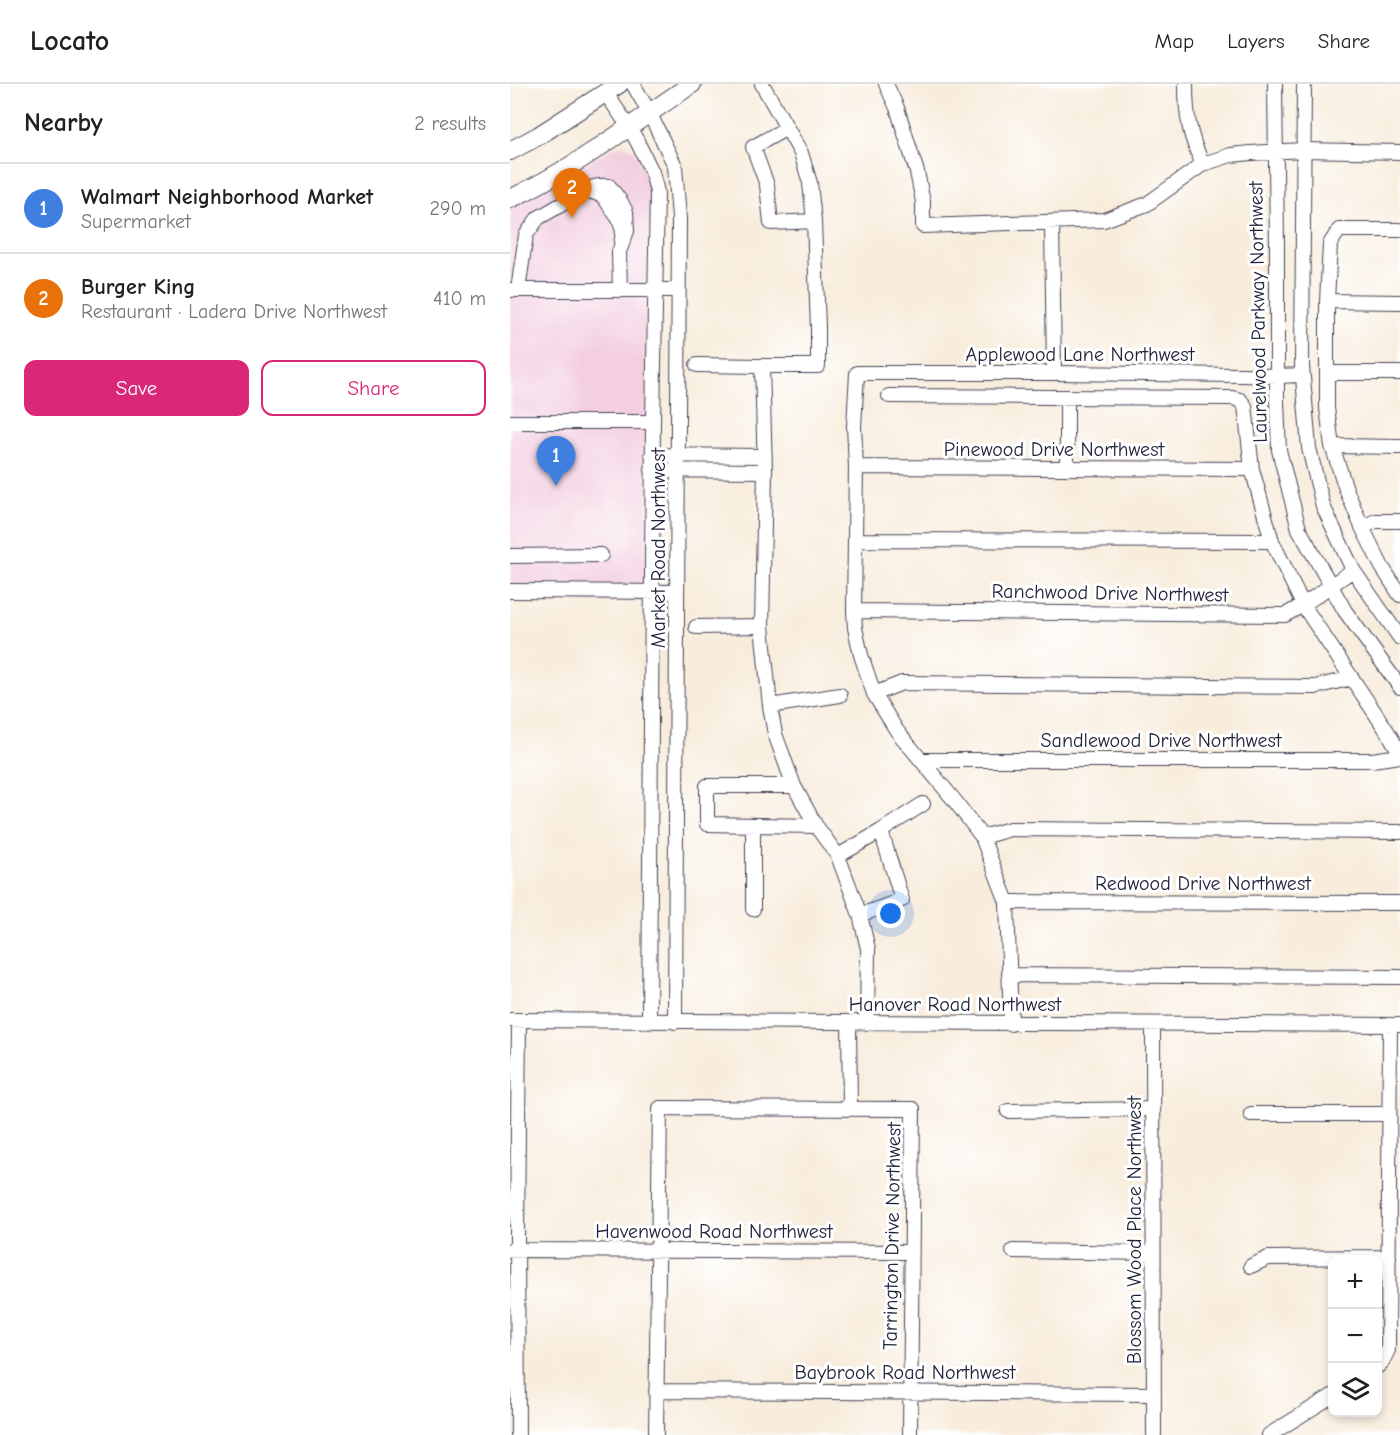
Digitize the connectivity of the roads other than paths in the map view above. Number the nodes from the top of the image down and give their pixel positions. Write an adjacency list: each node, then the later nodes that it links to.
1 (633, 84): 9 (street, Market Road Northwest)
2 (692, 84): 9 (main road)
3 (762, 84): 11 (street)
4 (886, 84): 19 (street)
5 (1186, 84): 16 (street)
6 (1275, 84): 14 (street, Laurelwood Parkway Northwest)
7 (1304, 84): 12 (street)
8 (609, 88): 10 (street, Market Road Northwest); 13 (main road)
9 (649, 112): 10 (main road); 24 (street, Market Road Northwest)
10 (630, 127): 17 (main road); 23 (street, Market Road Northwest)
11 (787, 128): 18 (street); 18 (street)
12 (1303, 150): 14 (street); 15 (street); 32 (street)
13 (510, 151)
14 (1276, 151): 16 (street); 33 (street, Laurelwood Parkway Northwest)
15 (1400, 152)
16 (1203, 164): 19 (street)
17 (510, 200)
18 (814, 221): 28 (street)
19 (1052, 222): 29 (street)
20 (1400, 230): 25 (street)
21 (514, 290): 22 (street); 22 (street)
22 (620, 290): 23 (street)
23 (656, 290): 24 (street); 37 (street, Market Road Northwest)
24 (679, 290): 41 (street, Market Road Northwest)
25 (1327, 301): 26 (street); 30 (street)
26 (1400, 302)
27 (697, 365): 28 (street)
28 (762, 366): 42 (street)
29 (1054, 373): 33 (street, Applewood Lane Northwest); 43 (street, Applewood Lane Northwest)
30 (1327, 373): 31 (street); 38 (street)
31 (1400, 373)
32 (1302, 375): 33 (street, Applewood Lane Northwest); 55 (street)
33 (1277, 376): 56 (street, Laurelwood Parkway Northwest)
34 (889, 396): 35 (street)
35 (1067, 397): 44 (street); 45 (street)
36 (510, 422): 37 (street)
37 (653, 422): 40 (street, Market Road Northwest)
38 (1332, 446): 39 (street); 50 (street)
39 (1400, 447)
40 (652, 455): 41 (street); 46 (street, Market Road Northwest)
41 (678, 455): 42 (street); 47 (street, Market Road Northwest)
42 (765, 456): 48 (street)
43 (856, 467): 44 (street, Pinewood Drive Northwest); 51 (street)
44 (1067, 468): 45 (street, Pinewood Drive Northwest)
45 (1252, 469): 52 (street)
46 (652, 470): 47 (street); 58 (street, Market Road Northwest)
47 (678, 470): 48 (street); 59 (street, Market Road Northwest)
48 (765, 471): 63 (street)
49 (1400, 521): 50 (street)
50 (1362, 527): 60 (street)
51 (855, 540): 52 (street); 62 (street)
52 (1272, 541): 61 (street)
53 (601, 555): 54 (street)
54 (510, 556)
55 (1353, 570): 56 (street, Ranchwood Drive Northwest); 65 (street)
56 (1330, 586): 61 (street, Ranchwood Drive Northwest); 67 (street, Laurelwood Parkway Northwest)
57 (510, 591): 58 (street)
58 (652, 592): 59 (street); 88 (street, Market Road Northwest)
59 (677, 592): 89 (street, Market Road Northwest)
60 (1400, 595)
61 (1303, 605): 62 (street, Ranchwood Drive Northwest); 66 (street)
62 (854, 610): 68 (street)
63 (762, 626): 64 (street); 70 (street)
64 (696, 627)
65 (1400, 638)
66 (1352, 678): 68 (street); 71 (street)
67 (1400, 687)
68 (874, 694): 72 (street)
69 (840, 695): 70 (street)
70 (770, 706): 73 (street)
71 (1400, 754): 72 (street, Sandlewood Drive Northwest)
72 (921, 760): 79 (street)
73 (794, 786): 75 (street); 76 (street)
74 (923, 804): 77 (street)
75 (753, 825): 76 (street); 83 (street)
76 (816, 826): 80 (street)
77 (881, 831): 80 (street); 84 (street)
78 (1400, 832): 79 (street)
79 (982, 837): 81 (street)
80 (838, 856): 84 (street)
81 (1006, 902): 82 (street, Redwood Drive Northwest); 85 (street)
82 (1400, 903)
83 (753, 909)
84 (860, 915): 91 (street)
85 (1009, 975): 86 (street); 92 (street)
86 (1400, 977)
87 (515, 1020): 88 (street, Hanover Road Northwest); 95 (street)
88 (649, 1022): 89 (street, Hanover Road Northwest)
89 (675, 1022): 90 (street, Hanover Road Northwest)
90 (849, 1022): 91 (street, Hanover Road Northwest); 96 (street)
91 (867, 1023): 92 (street, Hanover Road Northwest)
92 (1011, 1024): 93 (street, Hanover Road Northwest)
93 (1153, 1025): 94 (street, Hanover Road Northwest); 97 (street, Blossom Wood Place Northwest)
94 (1395, 1025): 100 (street)
95 (514, 1106): 101 (street)
96 (849, 1108): 102 (street); 104 (street, Tarrington Drive Northwest)
97 (1154, 1110): 98 (street); 105 (street, Blossom Wood Place Northwest)
98 (1008, 1111)
99 (1251, 1114): 100 (street)
100 (1389, 1114): 106 (street)
101 (513, 1250): 102 (street, Havenwood Road Northwest); 109 (street)
102 (658, 1250): 104 (street, Havenwood Road Northwest); 110 (street)
103 (1012, 1251): 105 (street)
104 (911, 1252): 111 (street, Tarrington Drive Northwest)
105 (1154, 1253): 112 (street, Blossom Wood Place Northwest)
106 (1389, 1257): 107 (street); 108 (street)
107 (1251, 1266)
108 (1381, 1363)
109 (514, 1390): 114 (street)
110 (656, 1391): 111 (street, Baybrook Road Northwest); 115 (street)
111 (910, 1392): 112 (street, Baybrook Road Northwest); 116 (street, Tarrington Drive Northwest)
112 (1154, 1394): 117 (street, Blossom Wood Place Northwest)
113 (1328, 1398): 118 (street)
114 (518, 1435)
115 (656, 1435)
116 (910, 1435)
117 (1154, 1435)
118 (1269, 1435)

